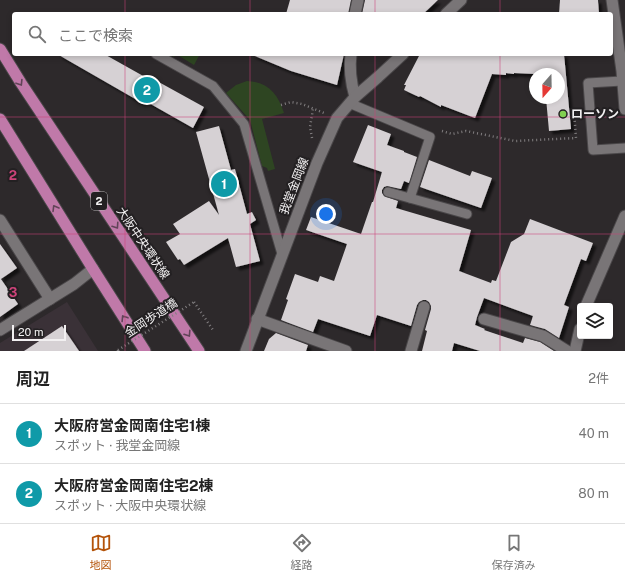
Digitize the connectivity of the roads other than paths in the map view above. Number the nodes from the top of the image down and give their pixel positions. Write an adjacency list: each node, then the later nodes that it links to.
1 (358, 0): 4 (street)
2 (461, 0): 5 (street)
3 (613, 0): 6 (street)
4 (355, 12)
5 (448, 12)
6 (613, 29): 11 (street)
7 (0, 49): 31 (main road, 大阪中央環状線 / 2, one-way to 31)
8 (160, 56): 21 (lane)
9 (351, 56): 12 (street)
10 (401, 56): 12 (street, 我堂金岡線)
11 (623, 74): 13 (street); 15 (lane)
12 (352, 100): 17 (lane); 21 (street, 我堂金岡線)
13 (625, 109)
14 (0, 120): 22 (main road, one-way to 14)
15 (625, 148)
16 (388, 192): 17 (lane)
17 (410, 198): 18 (lane)
18 (467, 214)
19 (625, 216): 24 (street)
20 (0, 220): 23 (street)
21 (282, 254): 26 (street, 我堂金岡線)
22 (92, 269): 23 (street); 30 (main road, one-way to 22)
23 (50, 299): 28 (street)
24 (587, 303)
25 (424, 308): 34 (street)
26 (257, 319): 32 (street, 我堂金岡線); 33 (street)
27 (484, 319): 35 (street)
28 (0, 330)
29 (578, 339): 36 (street)
30 (145, 351)
31 (199, 351)
32 (246, 351)
33 (346, 351)
34 (411, 351)
35 (567, 351)
36 (575, 351)

